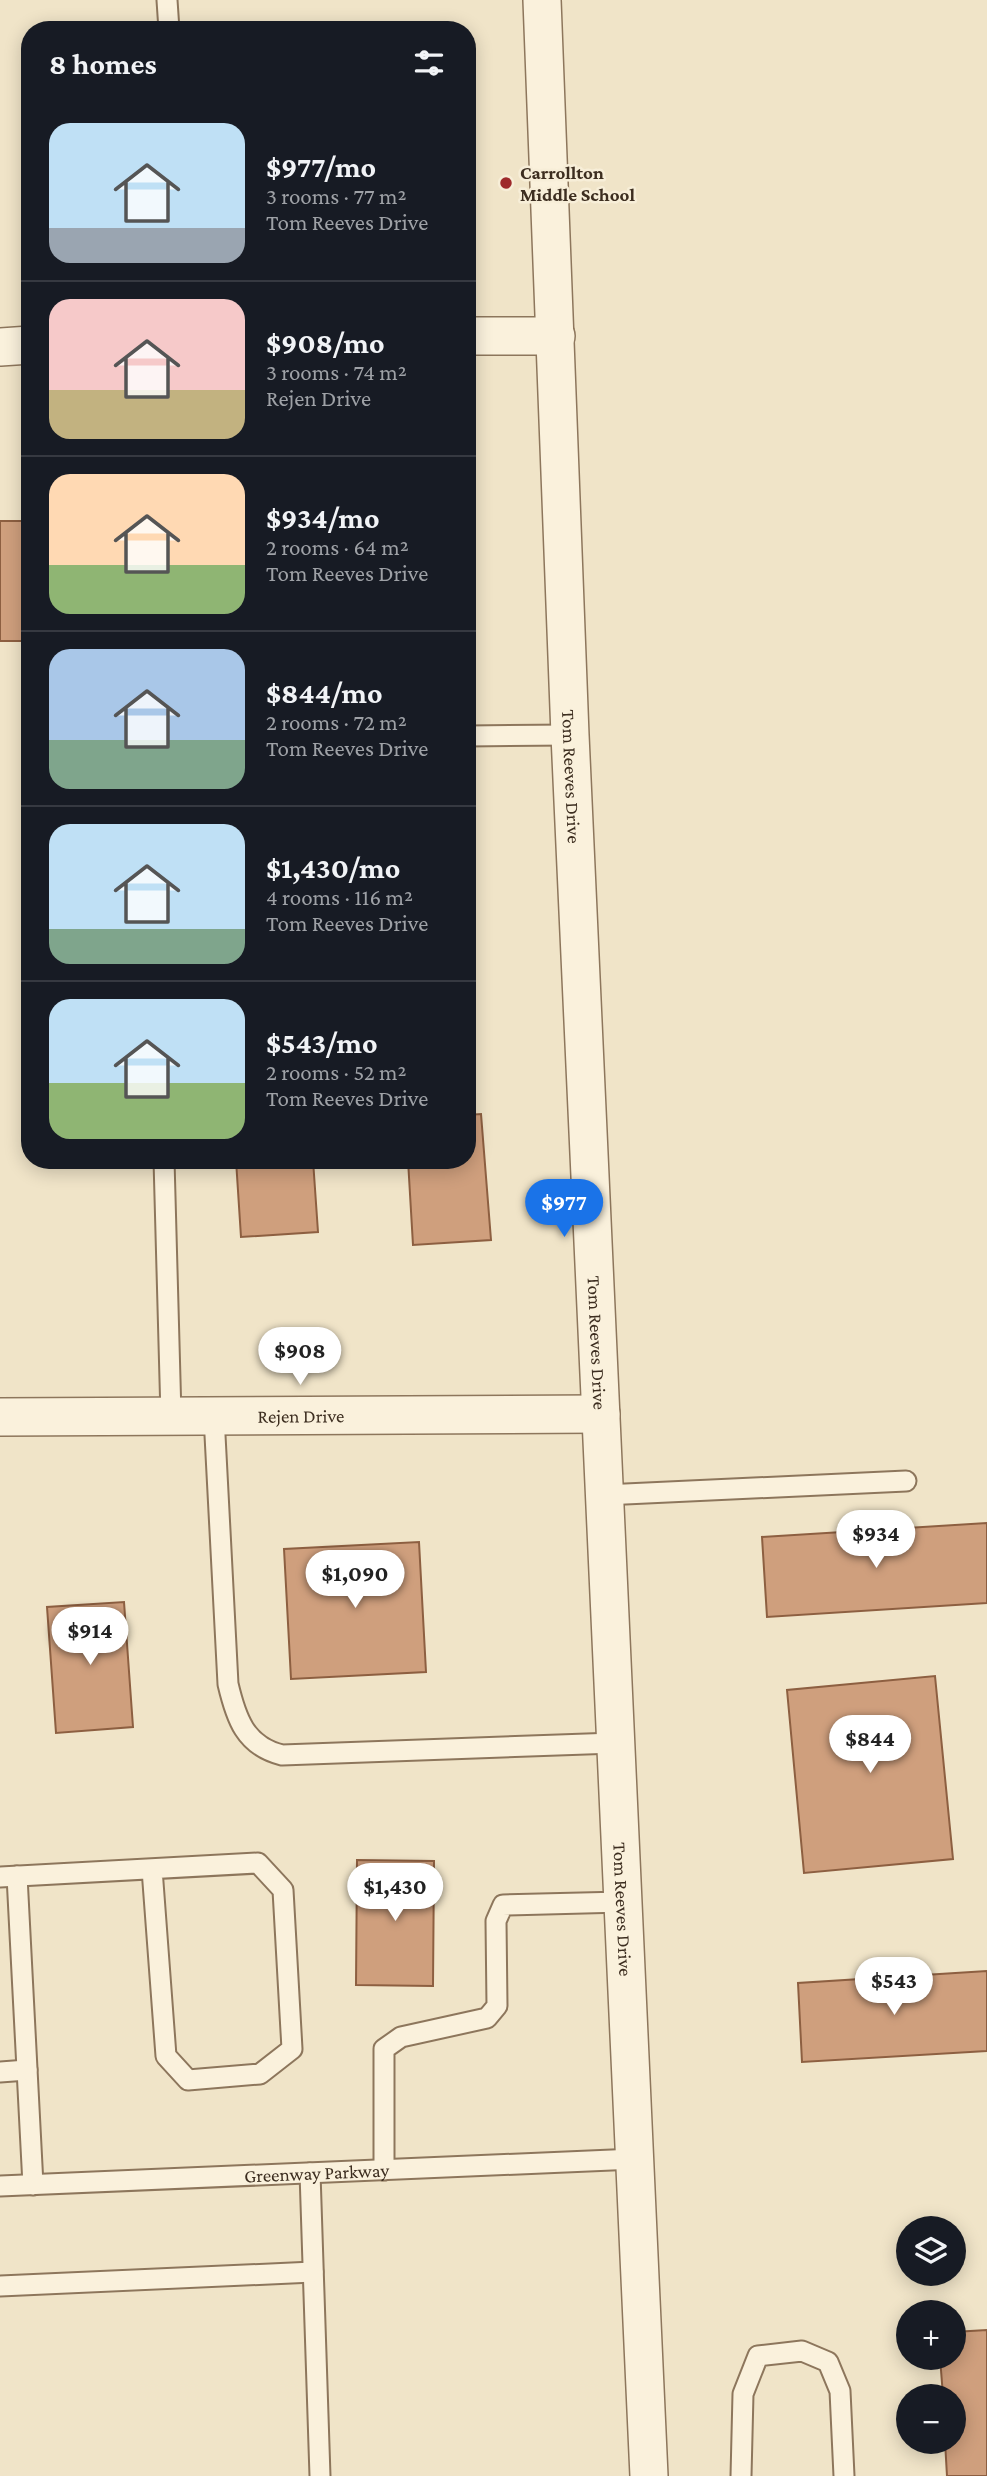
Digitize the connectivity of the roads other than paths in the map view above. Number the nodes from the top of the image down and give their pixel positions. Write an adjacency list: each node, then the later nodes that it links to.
1 (167, 0): 3 (lane)
2 (542, 0): 5 (street, Tom Reeves Drive)
3 (168, 21)
4 (476, 336): 5 (street)
5 (556, 336): 8 (street, Tom Reeves Drive)
6 (21, 346): 7 (street)
7 (0, 347)
8 (570, 734): 9 (lane); 11 (street, Tom Reeves Drive)
9 (476, 736)
10 (164, 1169): 12 (lane)
11 (601, 1414): 13 (street, Rejen Drive); 16 (street, Tom Reeves Drive)
12 (171, 1416): 13 (street, Rejen Drive); 14 (street, Rejen Drive)
13 (214, 1416): 17 (lane)
14 (0, 1417)
15 (906, 1481): 16 (lane)
16 (604, 1495): 17 (street, Tom Reeves Drive)
17 (615, 1743): 20 (street, Tom Reeves Drive)
18 (152, 1869): 18 (lane); 19 (lane)
19 (8, 1876): 21 (lane)
20 (623, 1902): 23 (street, Tom Reeves Drive); 24 (lane)
21 (27, 2070): 22 (lane); 26 (lane)
22 (0, 2072)
23 (635, 2159): 24 (lane, Greenway Parkway); 31 (street, Tom Reeves Drive)
24 (384, 2170): 25 (lane, Greenway Parkway)
25 (310, 2173): 26 (lane, Greenway Parkway); 28 (lane)
26 (33, 2185): 27 (lane, Greenway Parkway)
27 (0, 2186)
28 (313, 2273): 29 (lane); 30 (lane)
29 (0, 2286)
30 (320, 2476)
31 (649, 2476)
32 (741, 2476): 33 (lane)
33 (844, 2476)

